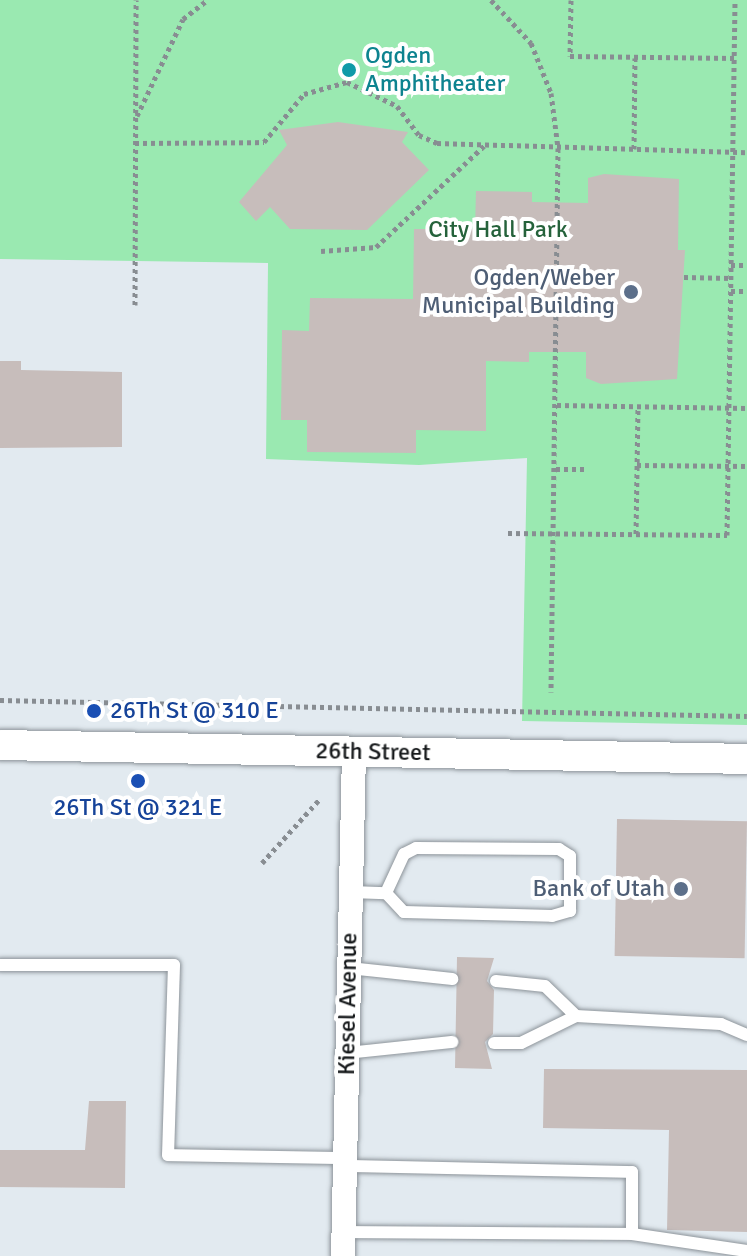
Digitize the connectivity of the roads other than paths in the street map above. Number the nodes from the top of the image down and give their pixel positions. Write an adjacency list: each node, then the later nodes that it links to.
1 (0, 745): 2 (street, 26th Street)
2 (354, 752): 3 (street, 26th Street); 4 (street, Kiesel Avenue)
3 (747, 759)
4 (351, 892): 5 (lane); 7 (street, Kiesel Avenue)
5 (386, 893): 5 (lane)
6 (0, 965): 15 (lane)
7 (349, 968): 8 (lane); 14 (street, Kiesel Avenue)
8 (452, 979)
9 (496, 981): 10 (lane)
10 (576, 1016): 11 (lane); 13 (lane)
11 (747, 1035)
12 (452, 1042): 14 (lane)
13 (494, 1043)
14 (347, 1053): 15 (street, Kiesel Avenue)
15 (346, 1162): 16 (lane); 17 (street, Kiesel Avenue)
16 (632, 1234): 17 (lane); 18 (lane)
17 (344, 1244)
18 (747, 1251)

